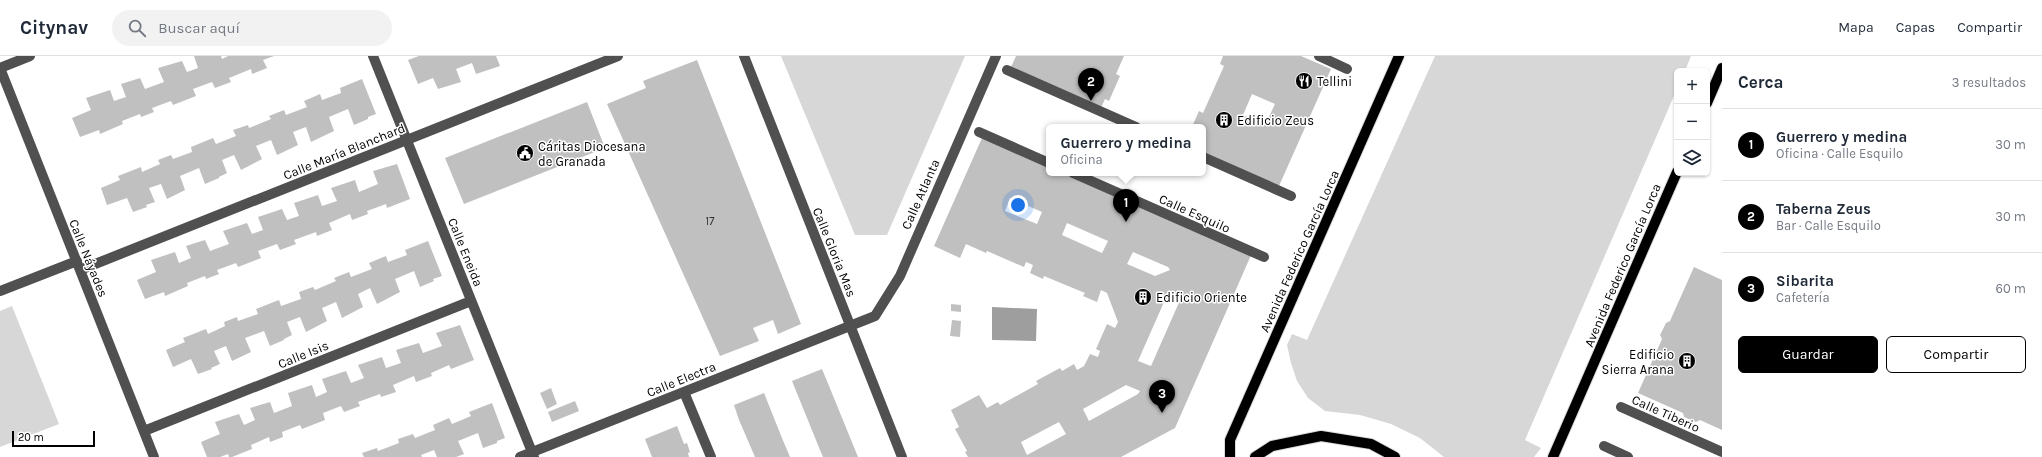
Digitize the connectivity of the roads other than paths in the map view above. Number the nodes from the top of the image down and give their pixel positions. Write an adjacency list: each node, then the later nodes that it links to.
1 (30, 56): 8 (street)
2 (373, 56): 15 (street, Calle Eneida)
3 (618, 56): 15 (street, Calle María Blanchard)
4 (744, 56): 25 (street, Calle Gloria Mas)
5 (996, 56): 25 (street, Calle Atlanta)
6 (1319, 56): 10 (street)
7 (1399, 56): 36 (main road, Avenida Federico García Lorca)
8 (0, 68): 22 (street, Calle Náyades)
9 (1722, 68): 12 (main road)
10 (1347, 69)
11 (1007, 70): 13 (street)
12 (1710, 96)
13 (1129, 124)
14 (979, 132): 17 (street)
15 (407, 140): 22 (street, Calle María Blanchard); 24 (street, Calle Eneida)
16 (1206, 158): 20 (street)
17 (1046, 162)
18 (1080, 176): 21 (street, Calle Esquilo)
19 (1675, 176): 39 (main road, Avenida Federico García Lorca)
20 (1291, 196)
21 (1264, 257)
22 (78, 266): 23 (street, Calle María Blanchard); 28 (street, Calle Náyades)
23 (0, 291)
24 (471, 301): 28 (street, Calle Isis); 31 (street, Calle Eneida)
25 (851, 326): 26 (street, Calle Electra); 35 (street, Calle Gloria Mas)
26 (684, 392): 31 (street, Calle Electra); 34 (street)
27 (1621, 407): 30 (street, Calle Tiberio)
28 (144, 431): 32 (street, Calle Náyades)
29 (1604, 446): 40 (street)
30 (1722, 452)
31 (533, 455): 33 (street, Calle Electra)
32 (154, 457)
33 (520, 457)
34 (711, 457)
35 (902, 457)
36 (1230, 457)
37 (1255, 457): 38 (main road)
38 (1395, 457)
39 (1553, 457)
40 (1628, 457)

